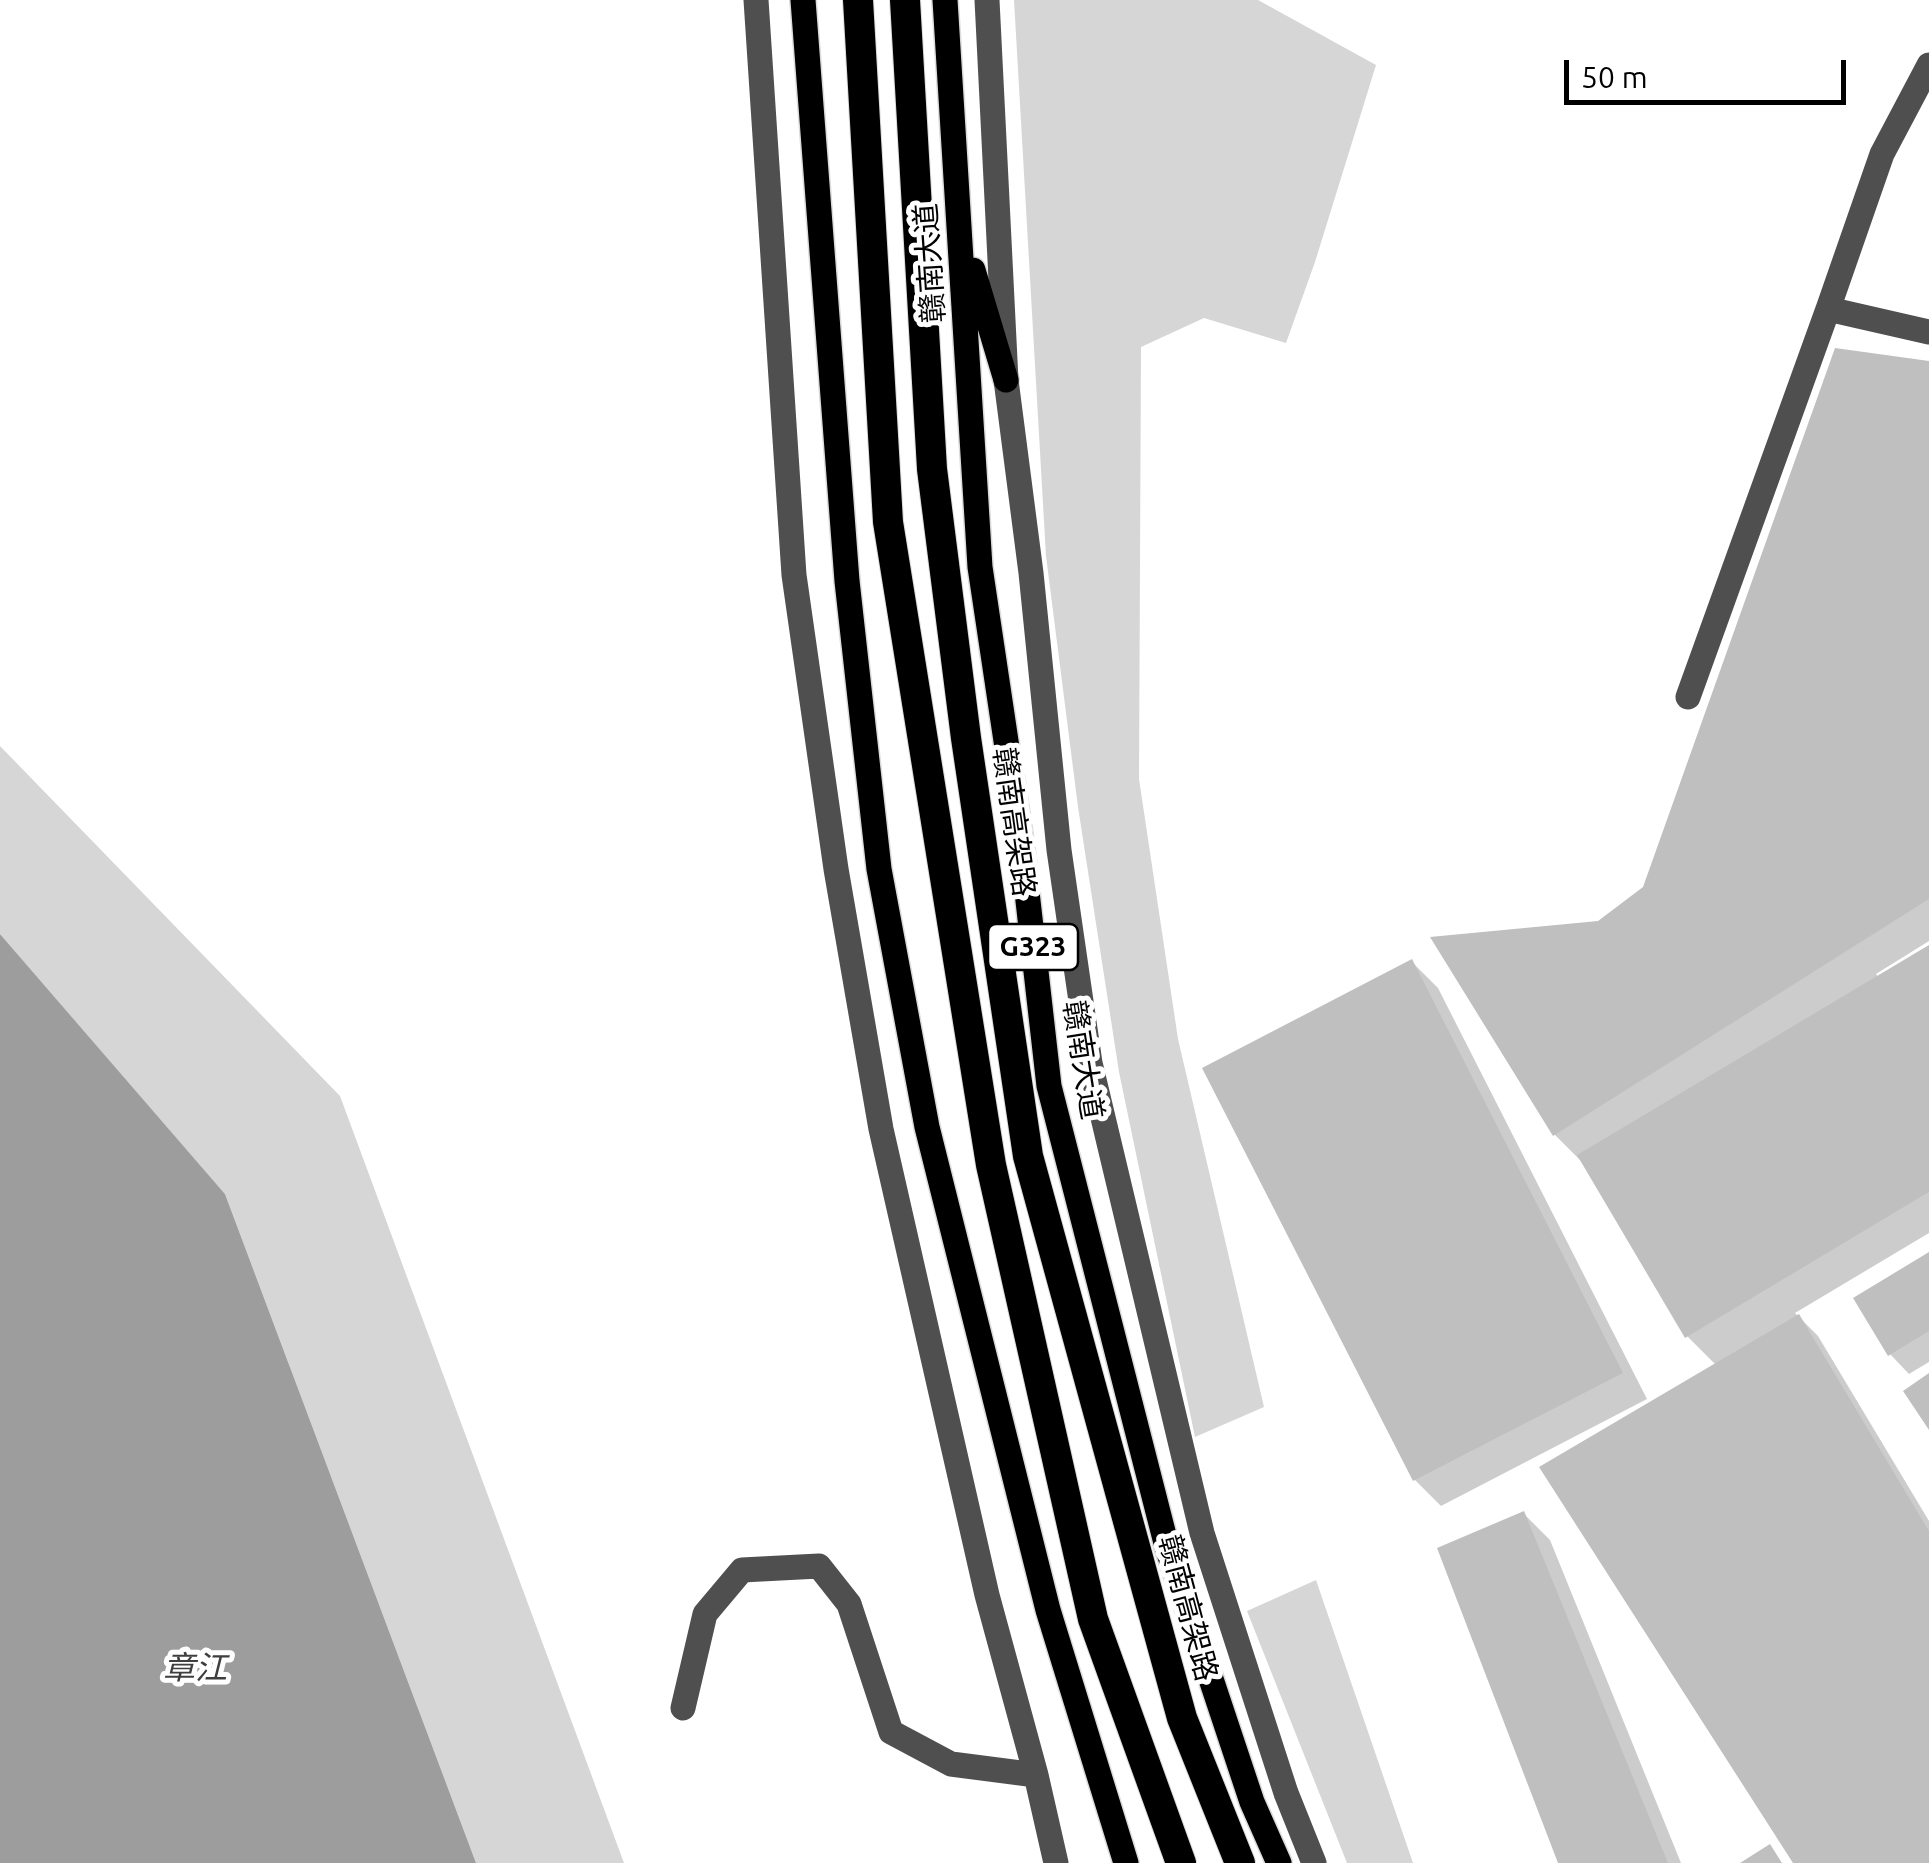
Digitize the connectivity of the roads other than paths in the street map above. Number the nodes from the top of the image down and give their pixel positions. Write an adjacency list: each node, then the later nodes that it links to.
1 (756, 0): 14 (street)
2 (803, 0): 16 (main road)
3 (858, 0): 17 (highway)
4 (905, 0): 18 (highway, 赣南高架路)
5 (944, 0): 8 (main road, 赣南大道 / G323)
6 (987, 0): 11 (street)
7 (1929, 65): 9 (street)
8 (960, 230): 11 (main road); 19 (main road, 赣南大道 / G323)
9 (1828, 309): 10 (street); 12 (street)
10 (1929, 332)
11 (1006, 380): 20 (street)
12 (1688, 698)
13 (684, 1708): 14 (street)
14 (1036, 1775): 15 (street)
15 (1056, 1863)
16 (1126, 1863)
17 (1181, 1863)
18 (1240, 1863)
19 (1278, 1863)
20 (1314, 1863)

